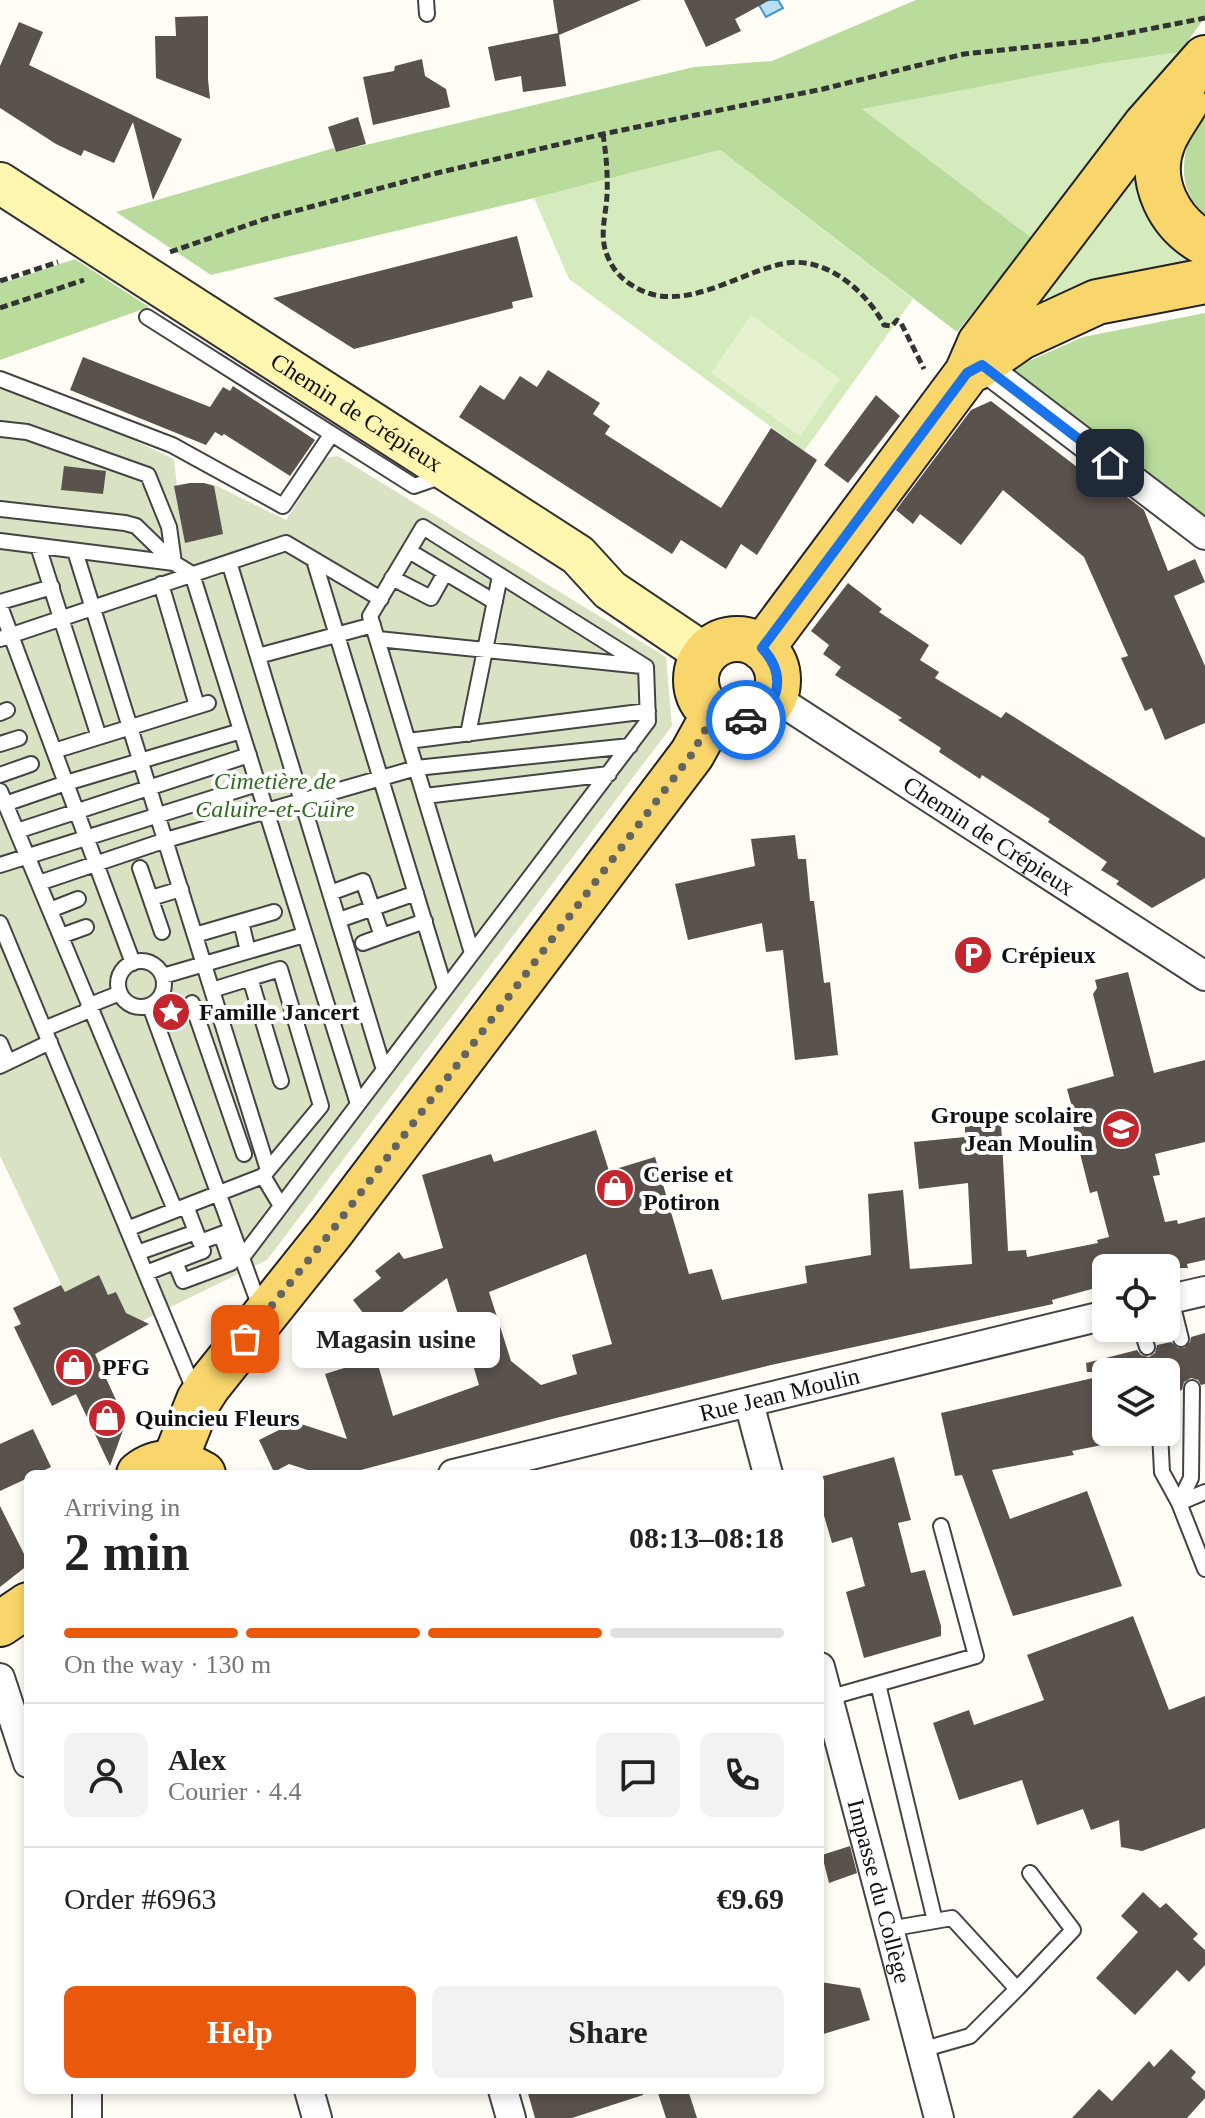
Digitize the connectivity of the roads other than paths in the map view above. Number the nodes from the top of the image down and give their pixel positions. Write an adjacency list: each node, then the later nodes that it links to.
1 (1201, 38): 8 (main road)
2 (1205, 71): 4 (main road)
3 (0, 183): 11 (street, Chemin de Crépieux)
4 (1205, 243)
5 (1205, 281): 8 (main road)
6 (147, 317): 10 (lane)
7 (0, 379): 10 (lane)
8 (966, 379): 13 (street); 35 (main road)
9 (0, 429): 20 (lane)
10 (331, 435): 11 (lane)
11 (451, 473): 37 (street, Chemin de Crépieux)
12 (0, 509): 20 (lane)
13 (1205, 535)
14 (0, 541): 15 (lane)
15 (38, 546): 16 (lane); 26 (lane)
16 (75, 551): 20 (lane); 30 (lane)
17 (409, 551): 21 (lane); 23 (lane); 24 (lane)
18 (314, 560): 19 (lane); 27 (lane); 33 (lane)
19 (229, 562): 22 (lane); 38 (lane)
20 (174, 563): 22 (lane)
21 (445, 573): 24 (lane); 28 (lane)
22 (192, 574): 25 (lane); 44 (lane)
23 (500, 576): 28 (lane); 39 (lane)
24 (392, 578): 27 (lane)
25 (161, 584): 30 (lane); 43 (lane)
26 (52, 587): 29 (lane); 31 (lane)
27 (381, 599): 32 (lane)
28 (495, 602): 36 (lane)
29 (0, 604): 34 (lane)
30 (93, 607): 31 (lane); 43 (lane)
31 (62, 617): 34 (lane); 46 (lane)
32 (376, 632): 33 (lane); 36 (lane); 48 (lane)
33 (338, 634): 38 (lane); 58 (lane)
34 (5, 637): 51 (lane)
35 (762, 648): 37 (main road); 40 (main road)
36 (485, 650): 39 (lane); 45 (lane)
37 (705, 654): 42 (main road)
38 (258, 656): 64 (lane)
39 (646, 667): 41 (lane)
40 (774, 697): 42 (main road); 100 (street, Chemin de Crépieux)
41 (648, 711): 45 (lane); 50 (lane)
42 (714, 714): 131 (main road)
43 (130, 727): 46 (lane); 53 (lane)
44 (241, 731): 52 (lane); 53 (lane)
45 (468, 734): 48 (lane)
46 (99, 737): 51 (lane)
47 (19, 738): 49 (lane)
48 (408, 741): 55 (lane)
49 (0, 744)
50 (630, 746): 55 (lane); 56 (lane)
51 (54, 751): 59 (lane)
52 (249, 755): 60 (lane); 61 (lane)
53 (141, 760): 59 (lane); 61 (lane)
54 (31, 764): 57 (lane)
55 (416, 768): 58 (lane); 62 (lane)
56 (609, 774): 62 (lane); 96 (lane)
57 (0, 775)
58 (381, 776): 64 (lane); 78 (lane)
59 (66, 783): 63 (lane); 66 (lane)
60 (257, 784): 65 (lane); 67 (lane)
61 (149, 788): 66 (lane); 67 (lane)
62 (425, 796): 96 (lane)
63 (3, 797): 68 (lane)
64 (302, 800): 65 (lane); 77 (lane)
65 (266, 810): 70 (lane); 91 (lane)
66 (76, 812): 68 (lane); 69 (lane)
67 (157, 814): 69 (lane); 70 (lane)
68 (17, 831): 71 (lane)
69 (86, 837): 71 (lane); 72 (lane)
70 (166, 840): 72 (lane); 76 (lane)
71 (27, 856): 73 (lane); 75 (lane)
72 (96, 863): 75 (lane); 97 (lane)
73 (0, 865)
74 (140, 868): 79 (lane)
75 (39, 883): 82 (lane)
76 (181, 889): 79 (lane); 90 (lane)
77 (330, 893): 81 (lane); 84 (lane)
78 (416, 893): 81 (lane); 85 (lane)
79 (151, 898): 89 (lane)
80 (78, 899): 82 (lane)
81 (372, 908): 84 (lane); 93 (lane)
82 (50, 910): 92 (lane)
83 (274, 912): 86 (lane)
84 (339, 920): 113 (lane)
85 (425, 921): 93 (lane); 102 (lane)
86 (241, 922): 90 (lane); 95 (lane)
87 (0, 923): 108 (lane)
88 (86, 927): 92 (lane)
89 (162, 932)
90 (195, 935): 98 (lane)
91 (304, 935): 95 (lane); 115 (lane)
92 (61, 936): 106 (lane)
93 (382, 936): 94 (lane)
94 (363, 943)
95 (248, 951): 98 (lane)
96 (472, 953): 102 (lane)
97 (133, 963): 99 (lane); 104 (lane)
98 (204, 964): 99 (lane); 103 (lane)
99 (163, 976): 107 (lane)
100 (1205, 976)
101 (250, 978): 103 (lane); 114 (lane); 117 (lane)
102 (445, 989): 113 (lane)
103 (212, 990): 109 (lane)
104 (120, 993): 106 (lane); 107 (lane)
105 (192, 1003): 111 (lane)
106 (90, 1005): 108 (lane); 120 (lane)
107 (150, 1006): 118 (lane)
108 (47, 1035): 112 (lane); 121 (lane)
109 (228, 1040): 111 (lane); 117 (lane)
110 (0, 1043): 112 (lane)
111 (207, 1047): 116 (lane)
112 (4, 1064)
113 (384, 1070): 115 (lane)
114 (281, 1081)
115 (358, 1104): 119 (lane)
116 (244, 1154)
117 (266, 1173): 118 (lane); 119 (lane)
118 (217, 1193): 120 (lane); 122 (lane)
119 (281, 1206): 125 (lane)
120 (181, 1208): 121 (lane); 123 (lane)
121 (127, 1229): 124 (lane)
122 (226, 1233): 123 (lane); 125 (lane); 127 (lane)
123 (200, 1242): 124 (lane); 126 (lane); 127 (lane)
124 (137, 1253): 128 (lane)
125 (241, 1259): 131 (lane)
126 (175, 1262): 127 (lane); 128 (lane)
127 (210, 1271)
128 (146, 1273): 138 (lane)
129 (1205, 1291): 130 (street)
130 (1180, 1297)
131 (263, 1315): 138 (main road)
132 (1092, 1318): 139 (street, Rue Jean Moulin)
133 (1180, 1336): 134 (lane)
134 (1181, 1339)
135 (1145, 1342): 136 (lane)
136 (1147, 1347)
137 (1192, 1388): 145 (lane)
138 (199, 1400): 141 (main road)
139 (749, 1403): 142 (street, Rue Jean Moulin); 143 (street)
140 (1161, 1446): 145 (lane)
141 (172, 1470)
142 (470, 1470)
143 (767, 1470)
144 (1205, 1492): 145 (lane)
145 (1179, 1503): 147 (lane)
146 (941, 1526): 150 (lane)
147 (1205, 1569)
148 (0, 1678): 152 (street)
149 (824, 1682): 151 (street, Impasse du Collège)
150 (878, 1684): 151 (lane); 154 (lane)
151 (828, 1698): 155 (street, Impasse du Collège)
152 (24, 1751)
153 (1030, 1873): 156 (lane)
154 (935, 1921): 155 (lane); 156 (lane)
155 (889, 1929): 157 (street, Impasse du Collège)
156 (1017, 1989): 157 (lane)
157 (921, 2050): 162 (street, Impasse du Collège)
158 (87, 2094): 160 (street)
159 (504, 2094): 161 (street)
160 (87, 2118)
161 (511, 2118)
162 (939, 2118)

